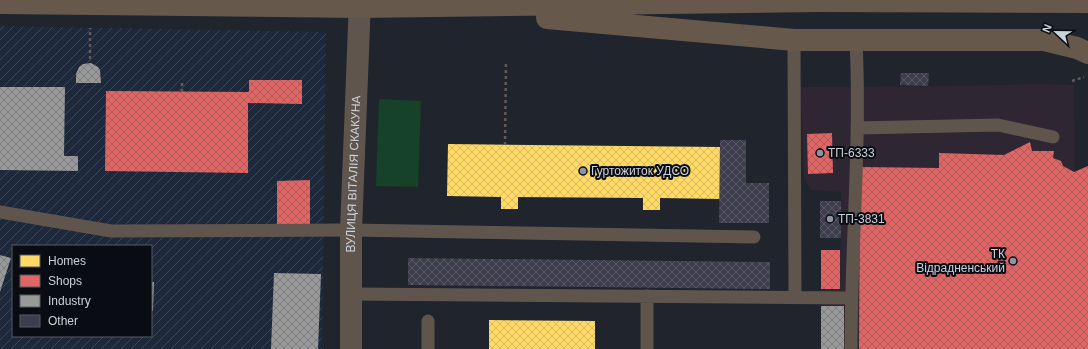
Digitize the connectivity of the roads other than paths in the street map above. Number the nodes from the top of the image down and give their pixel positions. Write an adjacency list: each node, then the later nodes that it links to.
1 (0, 2): 3 (main road)
2 (1088, 2): 4 (main road)
3 (360, 4): 4 (main road); 11 (street, ВУЛИЦЯ ВІТАЛІЯ СКАКУНА)
4 (479, 6): 5 (main road)
5 (794, 40): 6 (main road); 15 (lane)
6 (856, 40): 7 (main road); 8 (lane)
7 (1088, 53)
8 (857, 128): 9 (lane); 16 (lane)
9 (1053, 137)
10 (0, 212): 11 (lane)
11 (351, 230): 12 (lane); 13 (street, ВУЛИЦЯ ВІТАЛІЯ СКАКУНА)
12 (754, 237)
13 (351, 294): 14 (lane); 18 (street, ВУЛИЦЯ ВІТАЛІЯ СКАКУНА)
14 (647, 296): 15 (lane); 20 (lane)
15 (795, 298): 16 (lane)
16 (851, 298): 21 (lane)
17 (428, 321): 19 (lane)
18 (351, 349)
19 (428, 349)
20 (647, 349)
21 (851, 349)

